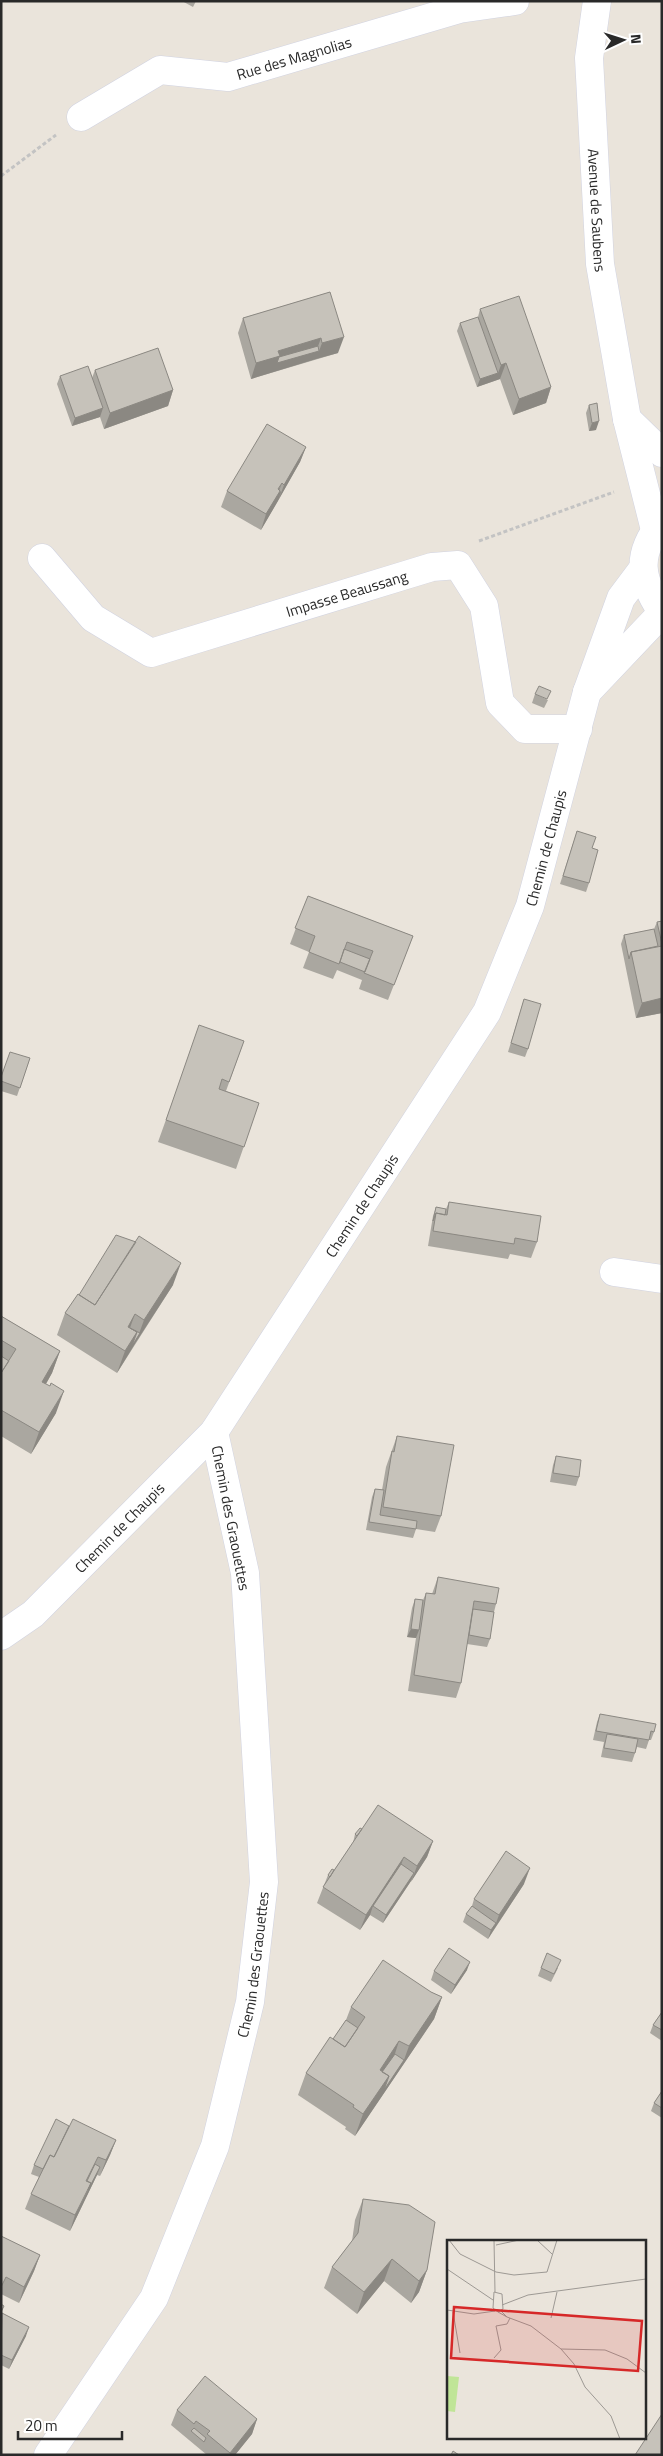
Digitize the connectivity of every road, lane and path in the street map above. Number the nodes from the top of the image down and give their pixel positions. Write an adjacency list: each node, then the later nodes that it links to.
1 (515, 1): 3 (street, Rue des Magnolias)
2 (597, 1): 5 (street, Avenue de Saubens)
3 (81, 117): 4 (path)
4 (1, 176)
5 (627, 419): 6 (street); 7 (street, Avenue de Saubens)
6 (662, 453)
7 (642, 478): 8 (street, Avenue de Saubens); 10 (path)
8 (658, 526): 11 (street)
9 (42, 558): 10 (street, Impasse Beaussang)
10 (458, 565): 14 (street)
11 (642, 570): 12 (street); 13 (street, Chemin de Chaupis)
12 (662, 612): 13 (street, Chemin de Chaupis)
13 (587, 692): 14 (street, Chemin de Chaupis)
14 (578, 729): 17 (street, Chemin de Chaupis)
15 (614, 1272): 16 (street)
16 (662, 1279)
17 (214, 1432): 18 (street, Chemin de Chaupis); 19 (street, Chemin des Graouettes)
18 (1, 1636)
19 (48, 2455)

